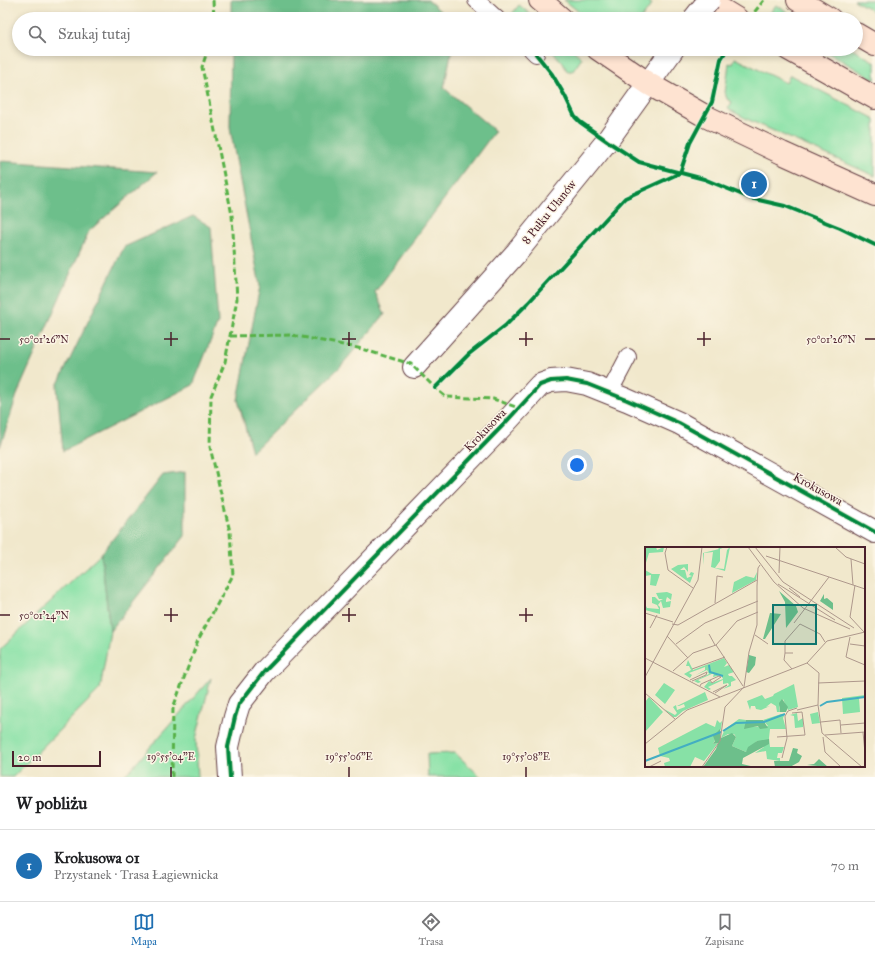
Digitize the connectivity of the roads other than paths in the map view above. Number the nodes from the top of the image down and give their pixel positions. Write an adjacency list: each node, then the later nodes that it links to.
1 (476, 0): 5 (lane)
2 (540, 0): 6 (main road)
3 (707, 0): 7 (street, bridge); 8 (main road)
4 (798, 0): 9 (main road)
5 (489, 12)
6 (554, 12)
7 (699, 12)
8 (726, 12)
9 (818, 12)
10 (863, 38): 11 (main road)
11 (875, 45)
12 (608, 56): 15 (main road)
13 (668, 56): 15 (street, 8 Pułku Ułanów)
14 (800, 56): 16 (main road)
15 (649, 84): 17 (main road); 19 (street, 8 Pułku Ułanów)
16 (875, 98)
17 (875, 195)
18 (628, 357): 20 (lane)
19 (414, 367)
20 (609, 393): 21 (street, Krokusowa); 22 (street, Krokusowa)
21 (875, 532)
22 (230, 777)

